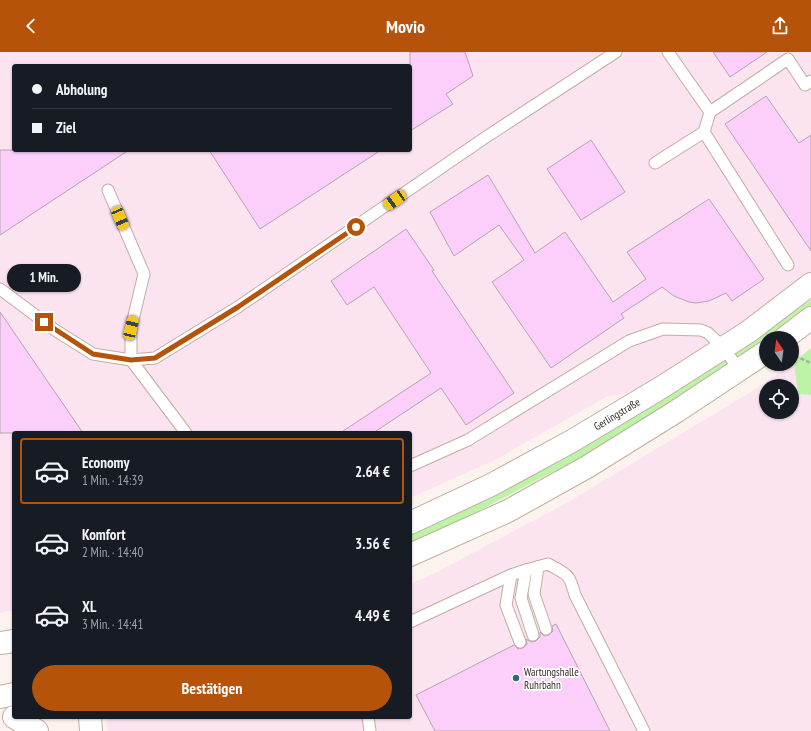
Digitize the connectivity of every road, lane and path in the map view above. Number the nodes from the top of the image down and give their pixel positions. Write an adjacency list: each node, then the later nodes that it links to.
1 (616, 52): 16 (lane)
2 (668, 52): 4 (lane)
3 (811, 80): 4 (lane)
4 (710, 112): 5 (lane)
5 (704, 132): 6 (lane); 8 (lane)
6 (655, 163)
7 (108, 190): 16 (lane)
8 (788, 265)
9 (811, 284): 13 (main road, Gerlingstraße)
10 (0, 289): 16 (lane)
11 (811, 318): 12 (main road)
12 (794, 331)
13 (724, 348): 18 (lane); 20 (lane); 21 (main road, Gerlingstraße)
14 (759, 357): 18 (main road)
15 (799, 358): 17 (path)
16 (131, 360): 19 (lane)
17 (811, 363)
18 (739, 370): 22 (main road)
19 (184, 431)
20 (412, 465)
21 (412, 522)
22 (412, 554)
23 (538, 567): 24 (lane); 27 (lane); 42 (lane)
24 (526, 570): 25 (lane); 28 (lane)
25 (511, 575): 26 (lane); 30 (lane)
26 (412, 621)
27 (546, 629)
28 (534, 635)
29 (12, 640): 31 (main road)
30 (520, 642)
31 (0, 643)
32 (12, 694): 33 (main road)
33 (0, 697)
34 (0, 709): 35 (main road)
35 (12, 716)
36 (17, 719): 39 (main road)
37 (90, 719): 40 (main road)
38 (368, 719): 41 (lane)
39 (37, 731)
40 (91, 731)
41 (370, 731)
42 (644, 731)

